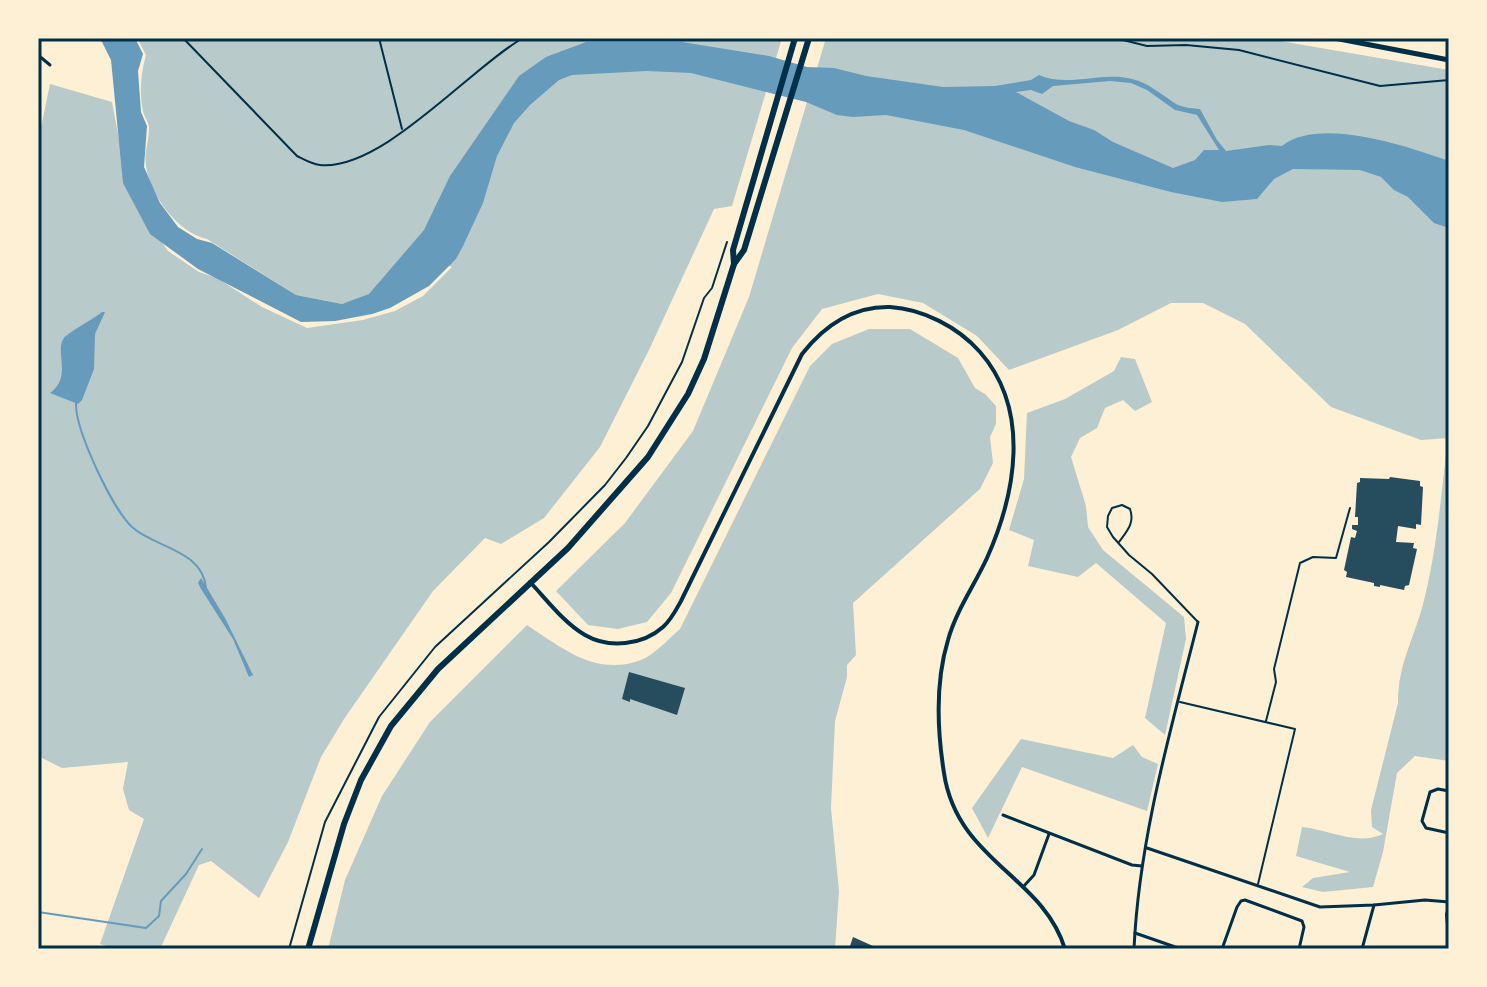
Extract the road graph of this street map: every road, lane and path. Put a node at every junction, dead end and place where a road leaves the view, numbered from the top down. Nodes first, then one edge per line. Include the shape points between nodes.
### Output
1 (183, 38) edge
2 (379, 38) edge
3 (523, 38) edge
4 (795, 38) edge
5 (809, 38) edge
6 (1115, 38) edge
7 (1334, 38) edge
8 (38, 55) edge
9 (1449, 60) edge
10 (50, 65) dead end
11 (1449, 80) edge
12 (402, 130) junction
13 (727, 242) dead end
14 (734, 264) junction
15 (1350, 508) dead end
16 (1119, 542) junction
17 (513, 576) dead end
18 (530, 582) junction
19 (1198, 622) joint
20 (1178, 702) junction
21 (1266, 722) junction
22 (1449, 791) edge
23 (1003, 815) dead end
24 (1449, 833) edge
25 (1049, 834) junction
26 (1146, 848) junction
27 (1143, 866) junction
28 (1258, 885) junction
29 (1022, 888) junction
30 (1449, 904) edge
31 (1374, 905) junction
32 (1135, 933) junction
33 (1449, 948) edge
34 (310, 949) edge
35 (1065, 949) edge
36 (1134, 949) edge
37 (1181, 949) edge
38 (1222, 949) edge
39 (1299, 949) edge
40 (1362, 949) edge

1 - 12 path via 297,156 311,164 360,158
2 - 12 path
3 - 12 path
4 - 14 main road via 733,250
5 - 14 main road via 744,250
6 - 11 path via 1147,46 1239,50 1380,86
7 - 9 main road
8 - 10 street
13 - 17 path via 691,341 648,426 605,485
14 - 18 main road via 704,359 670,426 608,506
15 - 21 lane via 1336,558 1313,557 1300,563
16 - 16 lane via 1133,517 1122,505 1112,508 1107,527
16 - 19 lane
18 - 29 street via 588,637 624,644 655,633 681,601 797,364 815,338 844,317 877,308 910,310 946,325 995,371 1010,408 1015,446 997,533 954,621 943,658 938,704 942,764 950,799 968,833
18 - 34 main road via 438,669 376,750 344,824
19 - 20 street
20 - 21 lane
20 - 26 street
21 - 28 lane via 1295,729
22 - 24 street via 1430,792 1422,821 1426,828
23 - 25 street
25 - 27 street
25 - 29 street via 1034,875
26 - 27 street
26 - 28 street
27 - 32 street
28 - 31 street via 1320,907
29 - 35 street via 1051,919
30 - 31 street via 1425,900
30 - 33 lane
31 - 40 street
32 - 36 street
32 - 37 street
38 - 39 street via 1237,907 1245,900 1302,921

